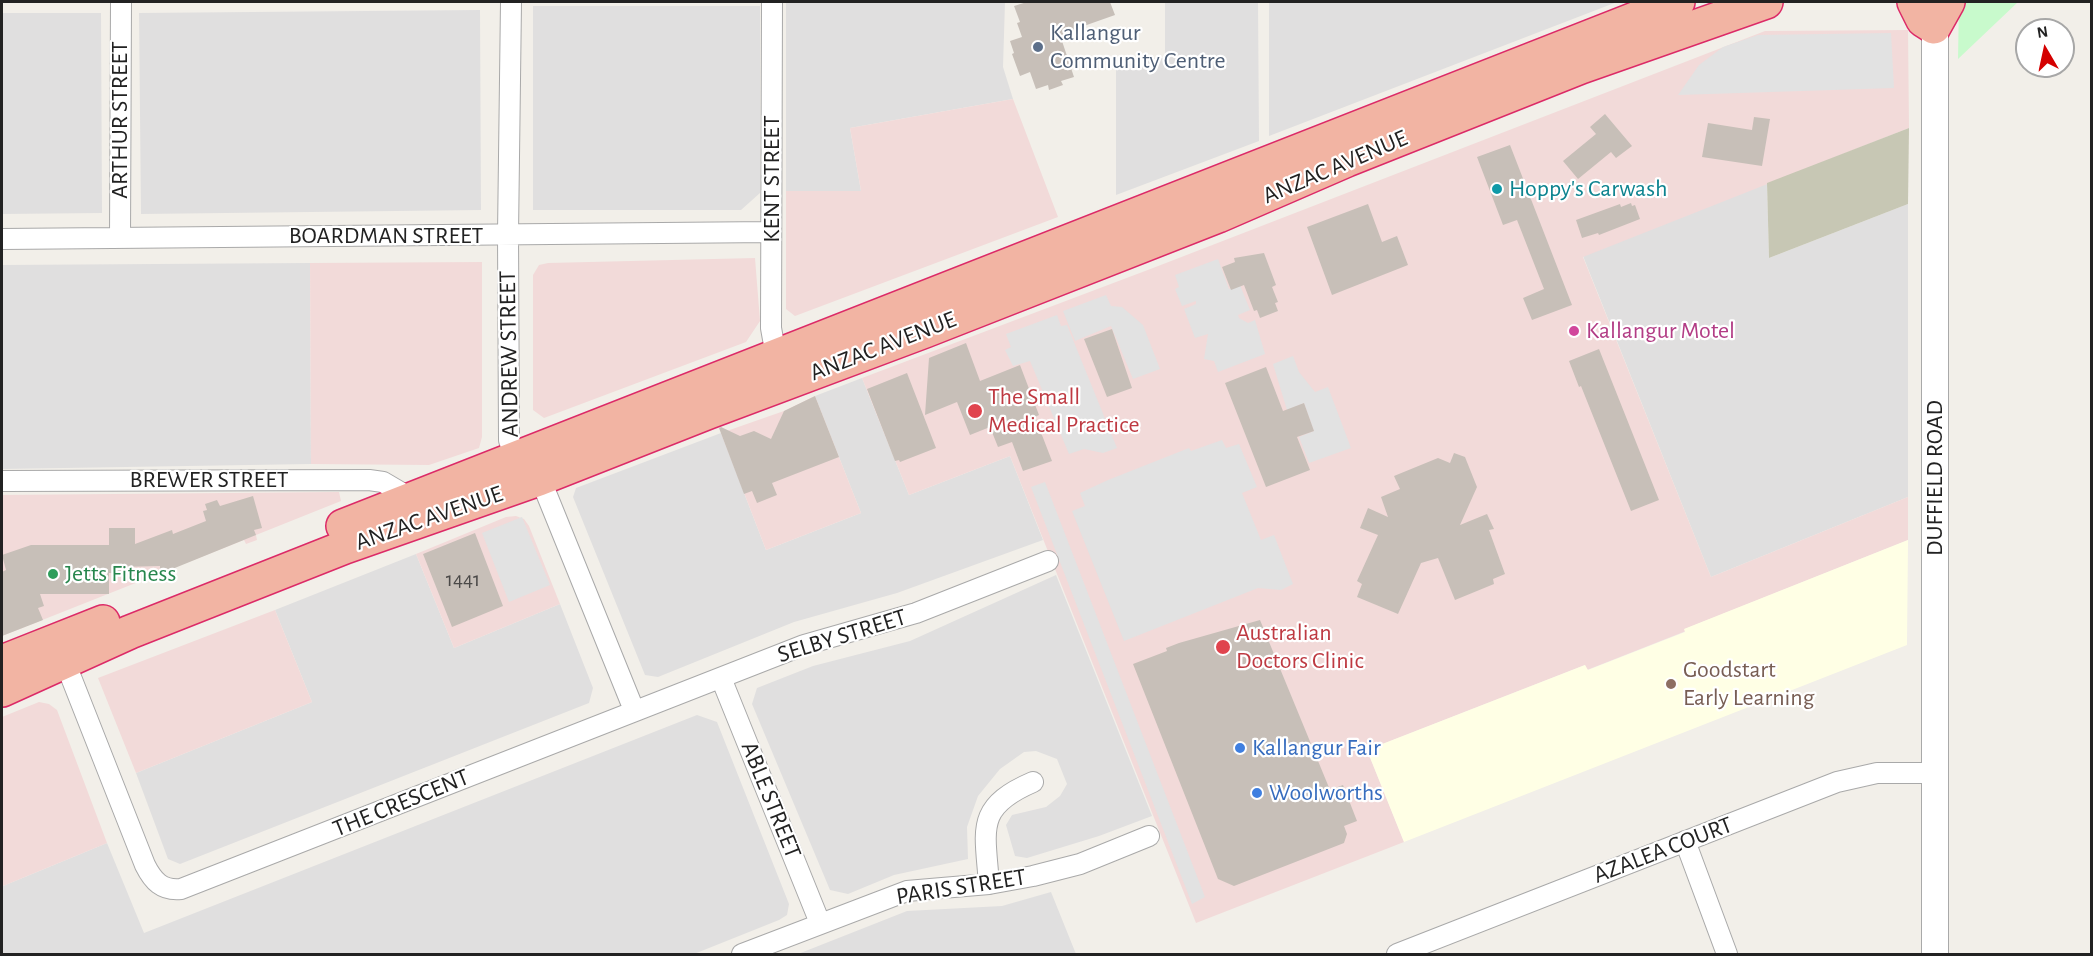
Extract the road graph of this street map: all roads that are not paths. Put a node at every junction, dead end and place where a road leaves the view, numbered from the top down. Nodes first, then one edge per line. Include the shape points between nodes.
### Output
1 (121, 2) edge
2 (511, 2) edge
3 (772, 2) edge
4 (1678, 2) edge
5 (1766, 2) edge
6 (1914, 2) edge
7 (1939, 10) edge
8 (771, 232) junction
9 (508, 234) junction
10 (120, 238) junction
11 (2, 239) edge
12 (776, 356) junction
13 (527, 469) junction
14 (2, 481) edge
15 (412, 499) junction
16 (1048, 561) dead end
17 (2, 662) edge
18 (65, 662) junction
19 (721, 678) junction
20 (2, 690) edge
21 (634, 710) junction
22 (1935, 773) junction
23 (1033, 782) dead end
24 (1149, 836) dead end
25 (1685, 841) junction
26 (989, 884) junction
27 (820, 923) junction
28 (742, 954) edge
29 (1397, 954) edge
30 (1727, 954) edge
31 (1935, 954) edge

1 - 10 street, ARTHUR STREET
2 - 9 street, ANDREW STREET
3 - 8 street, KENT STREET
4 - 12 highway, ANZAC AVENUE
5 - 13 highway, ANZAC AVENUE via 1581,67 925,331 709,411
6 - 7 highway via 1923,20
7 - 22 street, DUFFIELD ROAD
8 - 9 street, BOARDMAN STREET
8 - 12 street, KENT STREET via 771,327
9 - 10 street, BOARDMAN STREET
9 - 13 street, ANDREW STREET via 508,429 511,450
10 - 11 street, BOARDMAN STREET
12 - 13 highway, ANZAC AVENUE
13 - 15 highway, ANZAC AVENUE
13 - 18 highway, ANZAC AVENUE
13 - 21 street via 548,496
14 - 15 street, BREWER STREET via 369,480 383,482
15 - 17 highway, ANZAC AVENUE
16 - 19 street, SELBY STREET via 916,613 814,641
18 - 20 highway, ANZAC AVENUE
18 - 21 street, THE CRESCENT via 145,865 160,885 173,890
19 - 21 street, SELBY STREET
19 - 27 street, ABLE STREET
22 - 25 street, AZALEA COURT via 1877,773 1837,782
22 - 31 street, DUFFIELD ROAD
23 - 26 street via 1004,796 989,816 985,837
24 - 26 street, PARIS STREET via 1063,869
25 - 29 street, AZALEA COURT
25 - 30 street
26 - 27 street, PARIS STREET via 907,891
27 - 28 street, PARIS STREET

